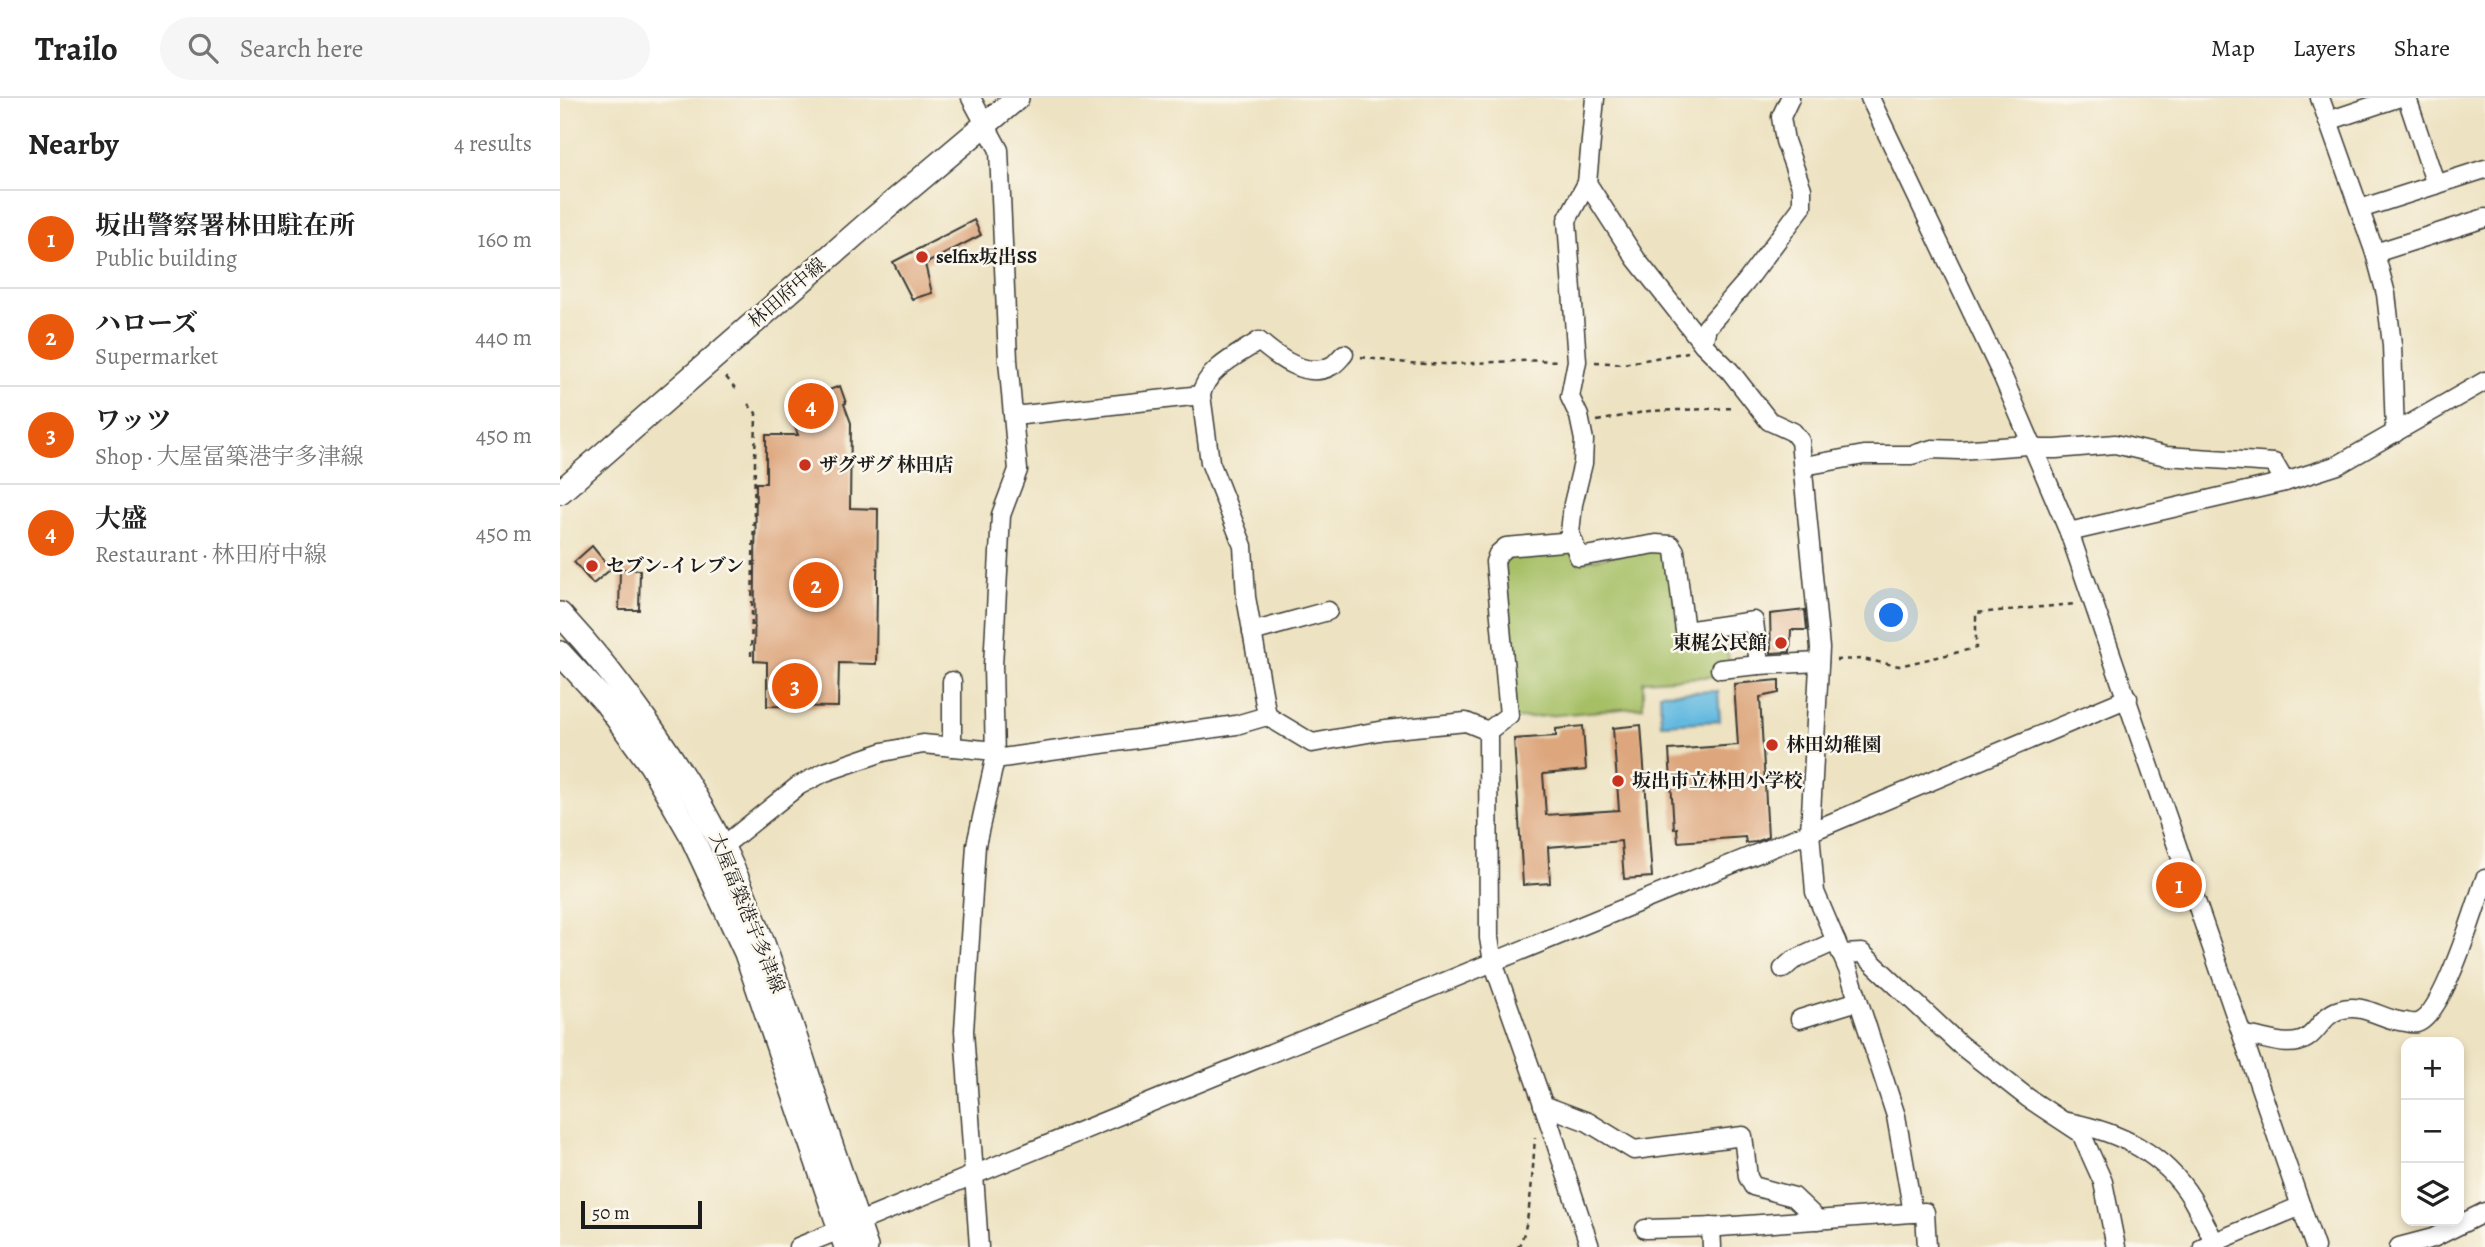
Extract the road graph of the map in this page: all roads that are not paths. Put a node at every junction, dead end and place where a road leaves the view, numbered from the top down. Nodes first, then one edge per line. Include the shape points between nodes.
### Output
1 (971, 98) edge
2 (1017, 98) edge
3 (1595, 98) edge
4 (1790, 98) edge
5 (1870, 98) edge
6 (2319, 98) edge
7 (2397, 98) edge
8 (2407, 98) edge
9 (2328, 121) junction
10 (985, 125) junction
11 (2485, 169) edge
12 (1587, 183) junction
13 (2437, 185) junction
14 (2360, 209) junction
15 (2485, 218) edge
16 (2375, 253) junction
17 (1703, 345) junction
18 (1344, 354) road end
19 (2485, 381) edge
20 (1201, 395) junction
21 (1014, 416) junction
22 (2395, 433) junction
23 (2034, 447) junction
24 (1804, 466) junction
25 (2285, 482) junction
26 (560, 492) edge
27 (2069, 532) junction
28 (1573, 541) junction
29 (1328, 611) dead end
30 (560, 614) edge
31 (1252, 632) junction
32 (560, 653) edge
33 (1819, 662) junction
34 (1759, 665) junction
35 (1720, 669) dead end
36 (953, 681) dead end
37 (2128, 698) junction
38 (1267, 716) junction
39 (1488, 731) junction
40 (952, 747) junction
41 (995, 755) junction
42 (1810, 832) junction
43 (722, 847) junction
44 (2485, 879) edge
45 (1839, 948) junction
46 (1493, 962) junction
47 (1783, 969) dead end
48 (1858, 1000) junction
49 (1800, 1019) dead end
50 (2243, 1035) junction
51 (1543, 1105) junction
52 (2068, 1122) junction
53 (974, 1173) junction
54 (2301, 1206) junction
55 (2485, 1212) edge
56 (1913, 1213) junction
57 (1818, 1220) junction
58 (1711, 1227) junction
59 (1644, 1229) dead end
60 (848, 1233) edge
61 (2212, 1245) edge
62 (798, 1247) edge
63 (866, 1247) edge
64 (979, 1247) edge
65 (1590, 1247) edge
66 (1713, 1247) edge
67 (1927, 1247) edge
68 (2116, 1247) edge
69 (2315, 1247) edge
70 (2399, 1247) edge

1 - 10 street
2 - 10 main road, 林田府中線
3 - 12 street
4 - 17 street via 1781,117 1802,189 1802,207 1707,327
5 - 23 street
6 - 9 street
7 - 9 street
8 - 13 street
9 - 14 street
10 - 21 street via 999,150
10 - 26 main road, 林田府中線
11 - 13 street
12 - 17 street via 1636,259
12 - 28 street via 1567,220 1577,361 1570,397 1584,440 1573,504
13 - 14 street
14 - 16 street
15 - 16 street
16 - 22 street via 2392,345
17 - 24 street via 1769,421 1793,432 1800,441
18 - 20 street via 1332,366 1317,370 1288,362 1259,341 1209,375
19 - 22 street
20 - 21 street
20 - 31 street via 1210,462 1243,547
21 - 41 street via 1018,470 1001,515 993,666
22 - 25 street via 2338,465
23 - 24 street via 1932,449
23 - 25 street via 2115,444 2166,456 2274,463
23 - 27 street
24 - 33 street
25 - 27 street
27 - 37 street
28 - 34 street via 1579,557 1671,545 1685,631 1754,621
28 - 39 street via 1506,547 1498,554 1495,562 1509,715
29 - 31 street
30 - 43 main road, 大屋冨築港宇多津線 via 624,692
31 - 38 street
32 - 60 main road, 大屋冨築港宇多津線 via 606,703 651,765 690,833 746,953
33 - 34 street
33 - 42 street
34 - 35 street
36 - 40 street
37 - 42 street
37 - 50 street
38 - 39 street via 1312,743 1466,722
38 - 41 street via 1236,725
39 - 46 street
40 - 41 street
40 - 43 street via 923,744 896,749 825,772 798,786
41 - 53 street via 976,845 964,1031
42 - 45 street via 1815,892
42 - 46 street
43 - 60 main road, 大屋冨築港宇多津線 via 773,970
44 - 50 street via 2446,986 2417,1023 2359,1008 2327,1016 2306,1038 2294,1042
45 - 47 street via 1792,961
45 - 48 street
45 - 52 street via 1862,953 1959,1044 2028,1098
46 - 51 street
46 - 53 street
48 - 49 street
48 - 56 street via 1896,1116
50 - 54 street
51 - 57 street via 1588,1122 1634,1150 1743,1136 1753,1186 1794,1197
51 - 65 street
52 - 61 street via 2120,1136 2169,1170 2191,1197
52 - 68 street via 2081,1133 2103,1182
53 - 60 street
53 - 64 street
54 - 61 street
54 - 69 street
55 - 70 street via 2433,1238
56 - 57 street
56 - 67 street via 1925,1212
57 - 58 street
58 - 59 street
58 - 66 street
60 - 62 street
60 - 63 main road, 大屋冨築港宇多津線

